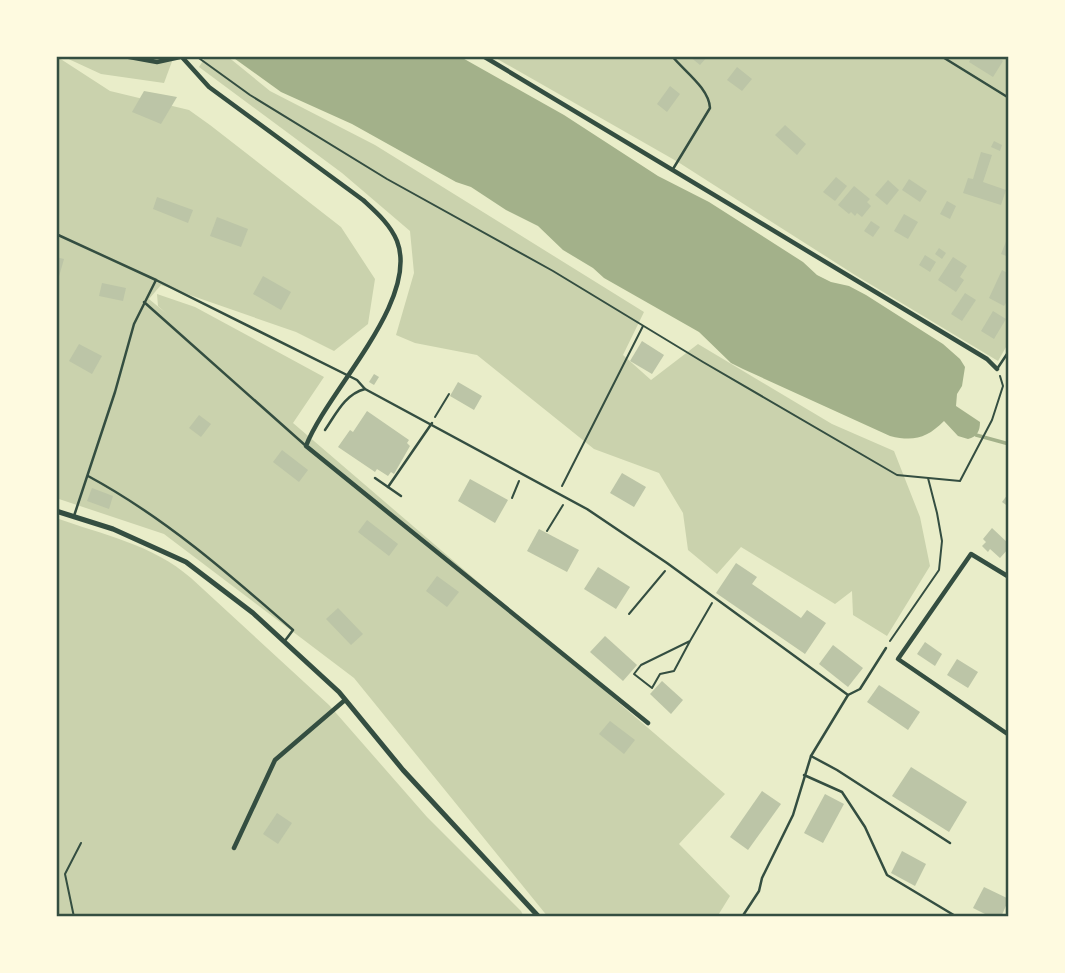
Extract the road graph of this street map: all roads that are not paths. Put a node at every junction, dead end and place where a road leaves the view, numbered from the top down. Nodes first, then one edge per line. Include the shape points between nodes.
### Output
1 (124, 56) edge
2 (181, 56) edge
3 (483, 56) edge
4 (671, 56) edge
5 (941, 56) edge
6 (1009, 98) edge
7 (673, 169) junction
8 (56, 234) edge
9 (156, 280) junction
10 (144, 302) junction
11 (1009, 351) edge
12 (997, 369) joint
13 (347, 376) junction
14 (365, 388) junction
15 (432, 423) junction
16 (325, 430) dead end
17 (306, 446) junction
18 (88, 476) junction
19 (375, 478) dead end
20 (388, 487) junction
21 (401, 496) dead end
22 (56, 511) edge
23 (74, 516) junction
24 (1009, 577) edge
25 (284, 642) junction
26 (886, 648) road end
27 (849, 695) junction
28 (345, 700) junction
29 (648, 723) dead end
30 (1009, 735) edge
31 (811, 756) junction
32 (804, 775) junction
33 (950, 843) dead end
34 (234, 848) dead end
35 (539, 917) edge
36 (742, 917) edge
37 (957, 917) edge

1 - 2 street via 157,62
2 - 13 street via 209,87 363,200 391,230 400,252 400,272 383,319
3 - 7 street
4 - 7 lane via 710,101
5 - 6 lane
7 - 12 street
8 - 9 lane
9 - 10 lane
9 - 13 lane
10 - 17 lane
10 - 18 lane
11 - 12 lane
13 - 14 lane
13 - 17 street
14 - 15 lane
14 - 16 lane via 345,400
15 - 20 lane
15 - 27 lane via 587,509
17 - 29 street
18 - 23 lane
18 - 25 lane via 139,505 247,590 293,630
19 - 20 lane
20 - 21 lane
22 - 23 street
23 - 25 street via 186,562
24 - 30 street via 971,554 898,659
25 - 28 street
26 - 27 lane via 860,689
27 - 31 lane
28 - 34 street via 275,760
28 - 35 street
31 - 32 lane
31 - 33 lane
32 - 36 lane via 793,815
32 - 37 lane via 842,792 865,827 887,875

